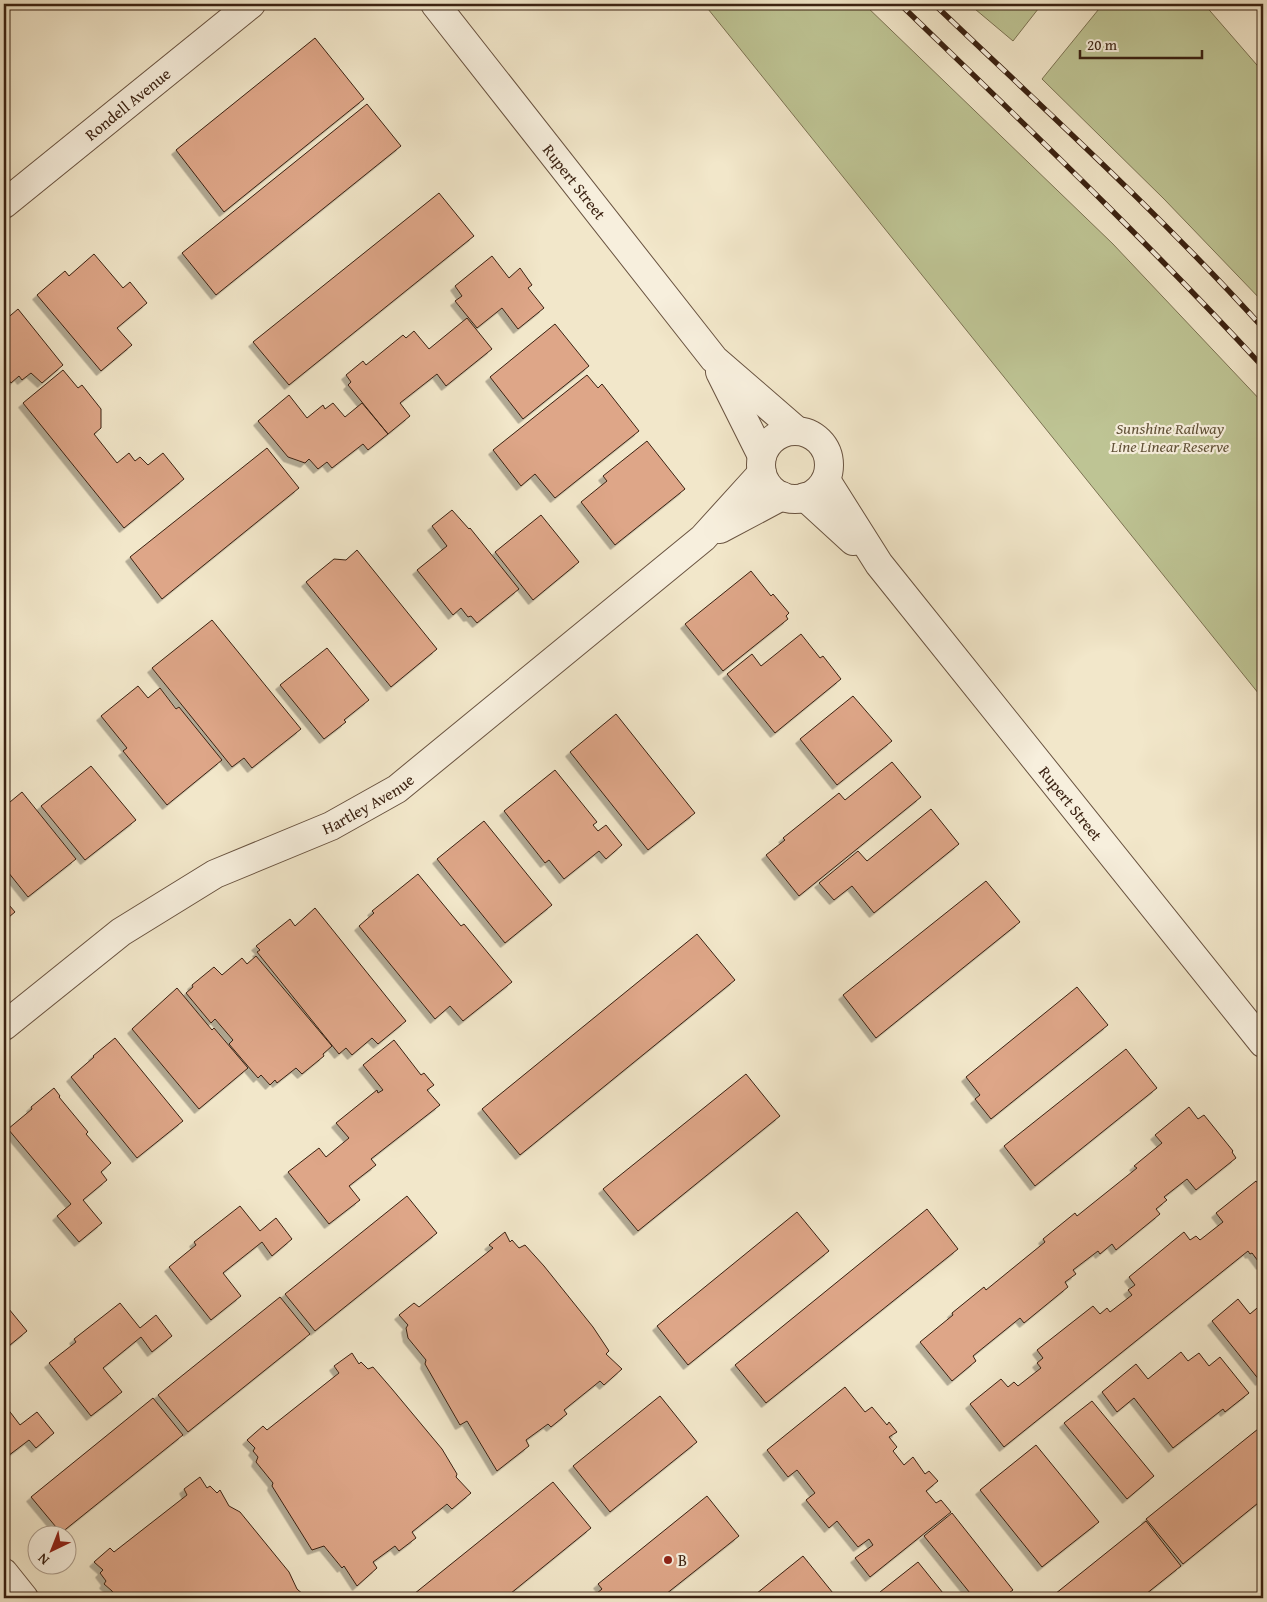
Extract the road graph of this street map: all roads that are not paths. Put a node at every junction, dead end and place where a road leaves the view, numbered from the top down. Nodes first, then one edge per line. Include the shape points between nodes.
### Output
1 (251, 4) edge
2 (435, 4) edge
3 (4, 204) edge
4 (714, 360) junction
5 (796, 430) junction
6 (762, 464) junction
7 (826, 480) junction
8 (794, 497) junction
9 (703, 538) junction
10 (879, 564) junction
11 (4, 1026) edge
12 (1263, 1043) edge
13 (4, 1573) edge
14 (21, 1597) edge

1 - 3 street, Rondell Avenue
2 - 4 street, Rupert Street
4 - 5 street, Rupert Street
4 - 6 street, Rupert Street
5 - 6 street via 785,432 767,445
5 - 7 street via 817,438 824,447 830,469
6 - 8 street via 766,482 773,491
6 - 9 street, Hartley Avenue
7 - 8 street via 821,488
7 - 10 street, Rupert Street
8 - 9 street, Hartley Avenue
8 - 10 street, Rupert Street
9 - 11 street, Hartley Avenue via 397,789 331,826 215,874 121,932
10 - 12 street, Rupert Street
13 - 14 street

